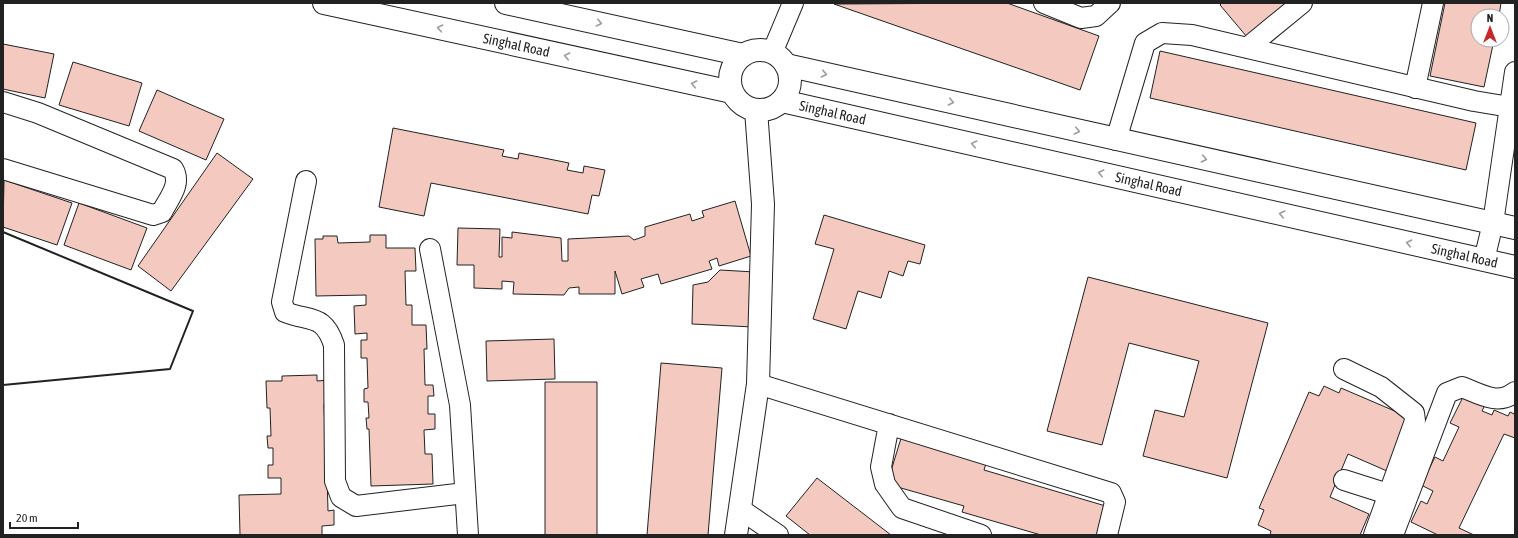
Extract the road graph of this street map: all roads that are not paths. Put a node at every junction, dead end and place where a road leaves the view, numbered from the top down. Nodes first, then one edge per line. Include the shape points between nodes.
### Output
1 (324, 3) edge
2 (506, 3) edge
3 (793, 3) edge
4 (1044, 3) edge
5 (1110, 3) edge
6 (1302, 3) edge
7 (1433, 3) edge
8 (1248, 48) junction
9 (742, 55) junction
10 (779, 59) junction
11 (1515, 72) edge
12 (1415, 88) junction
13 (732, 92) junction
14 (782, 100) junction
15 (3, 102) edge
16 (1510, 107) junction
17 (756, 110) junction
18 (1116, 140) junction
19 (3, 169) edge
20 (306, 180) dead end
21 (1493, 223) junction
22 (1515, 228) edge
23 (430, 249) dead end
24 (1484, 260) junction
25 (1515, 267) edge
26 (1344, 369) dead end
27 (758, 384) junction
28 (1515, 392) edge
29 (889, 424) junction
30 (1344, 480) dead end
31 (466, 493) junction
32 (1388, 494) junction
33 (740, 509) junction
34 (468, 535) edge
35 (736, 535) edge
36 (778, 535) edge
37 (980, 535) edge
38 (1108, 535) edge
39 (1374, 535) edge
40 (1393, 535) edge

13 -> 1 street, Singhal Road
2 -> 9 street
3 - 10 street
4 - 5 street via 1081,18 1096,16
6 - 8 street
7 - 12 street
8 - 12 street
8 - 18 street via 1192,35 1162,33 1145,43
9 - 10 street via 763,50
9 - 13 street via 730,72
10 - 14 street via 790,74 788,92
10 -> 18 street
11 - 16 street
12 - 16 street
13 - 17 street via 746,107
14 - 17 street via 775,107
24 -> 14 street, Singhal Road
15 - 19 street via 38,113 173,169 177,176 176,187 162,212 153,215
16 - 21 street
17 - 27 street via 763,204
18 -> 21 street
20 - 31 street via 282,302 285,312 300,318 318,320 329,331 334,345 335,481 341,497 356,506
21 - 22 street
21 - 24 street
23 - 31 street via 460,405
24 - 25 street, Singhal Road
26 - 32 street via 1381,387 1414,413 1415,421
27 - 29 street
27 - 33 street
28 - 40 street via 1508,398 1495,400 1462,387 1447,393
29 - 37 street via 881,467 885,484 902,508
29 - 38 street via 1111,493 1115,502
30 - 32 street
31 - 34 street
32 - 39 street
33 - 35 street
33 - 36 street

